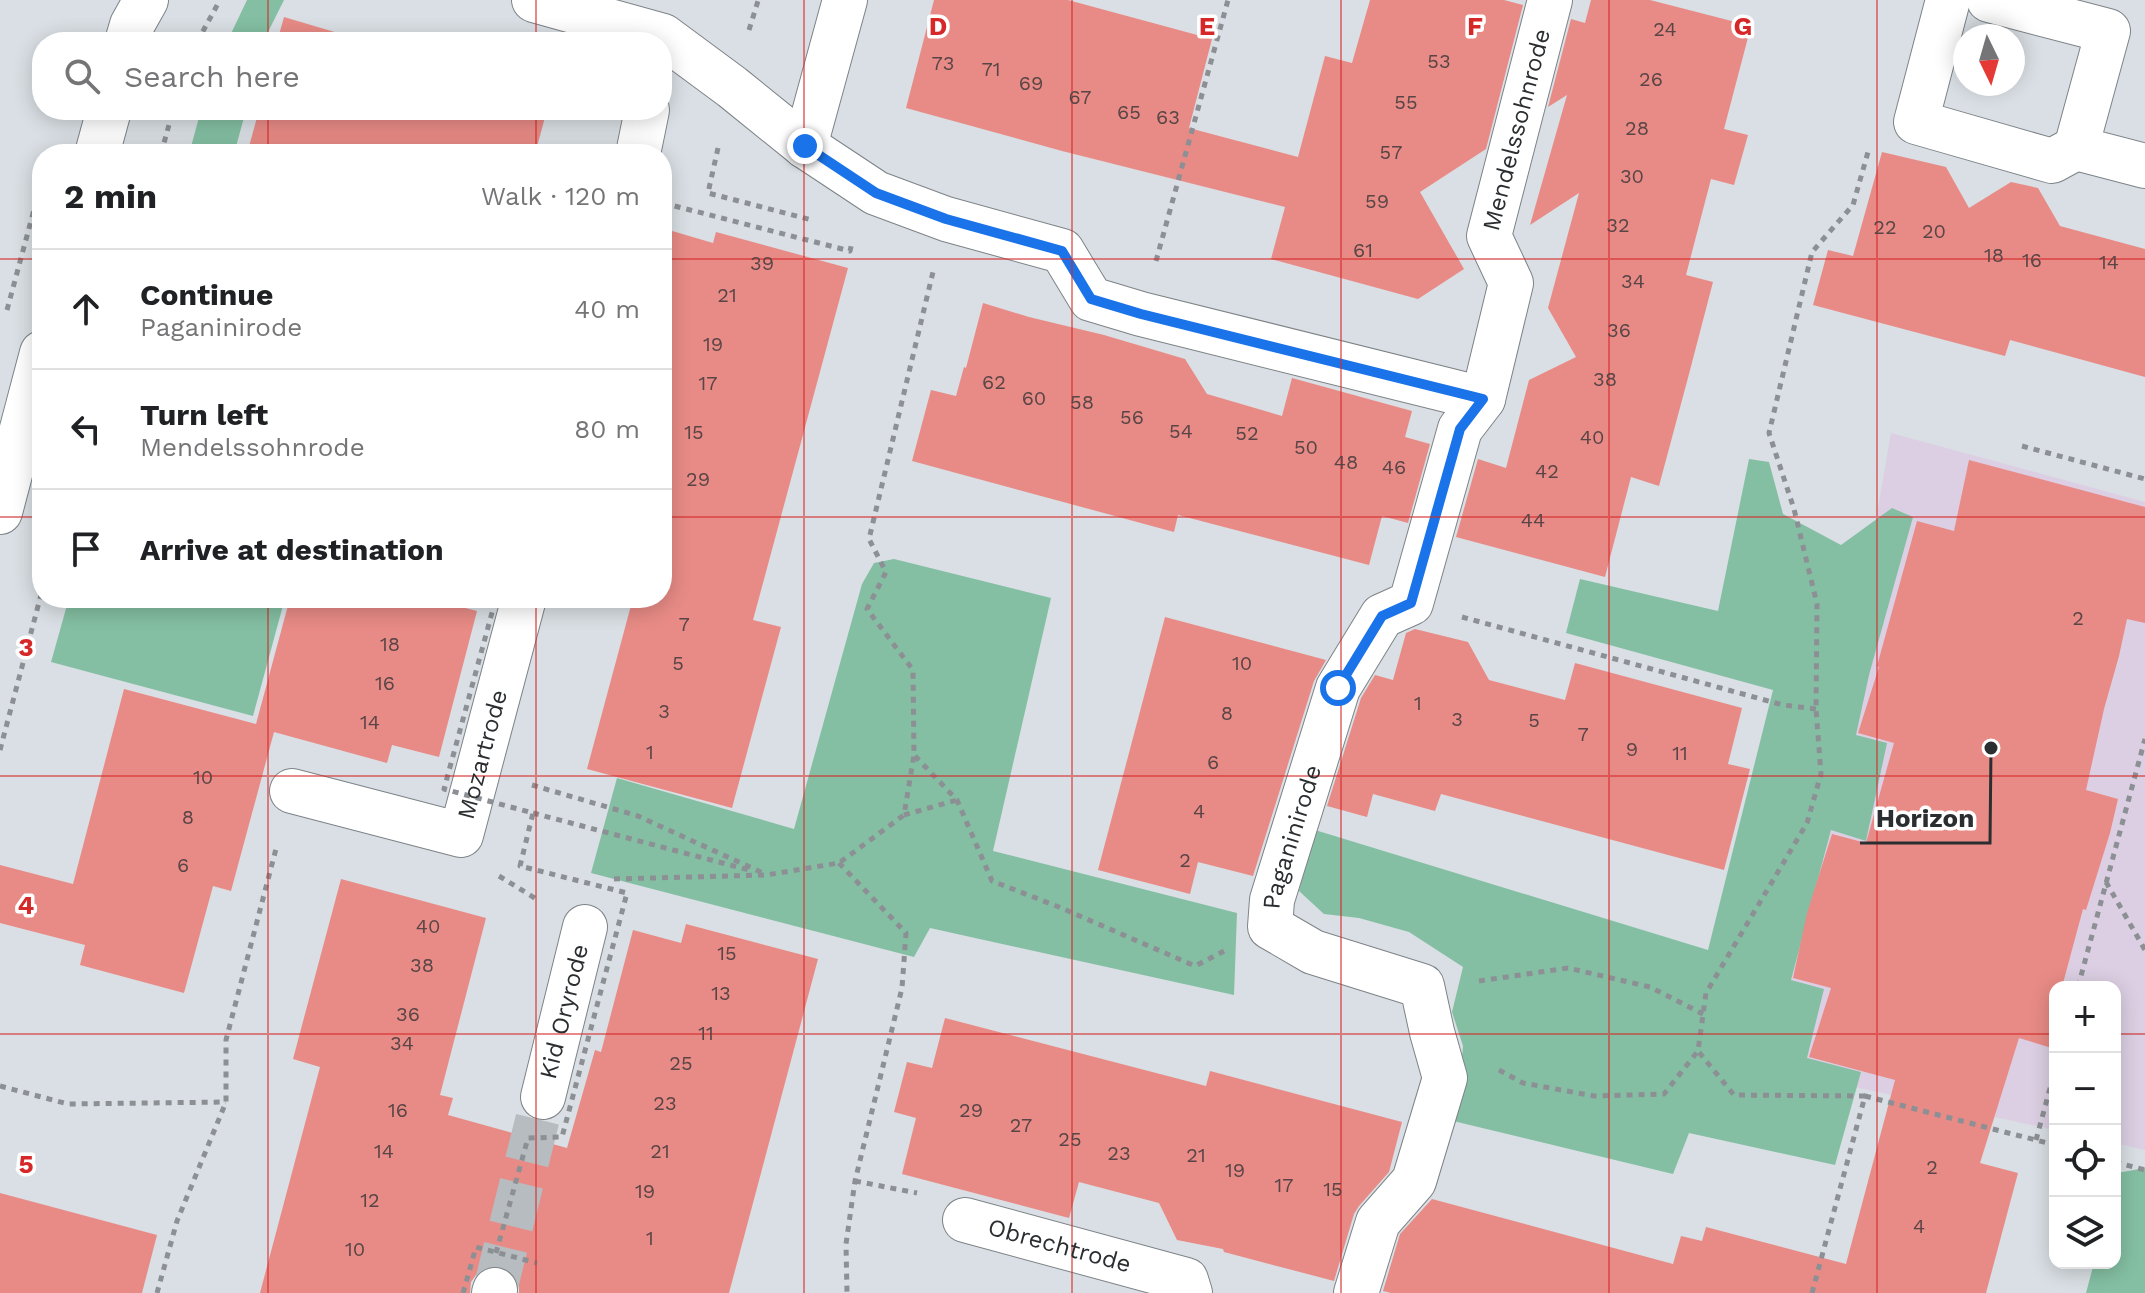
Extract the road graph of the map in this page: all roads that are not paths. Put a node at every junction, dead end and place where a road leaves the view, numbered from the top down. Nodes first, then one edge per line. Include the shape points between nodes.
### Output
1 (146, 0) edge
2 (534, 0) edge
3 (845, 0) edge
4 (1550, 0) edge
5 (1948, 0) edge
6 (1989, 0) edge
7 (130, 32) edge
8 (639, 32) edge
9 (672, 46) edge
10 (106, 120) edge
11 (645, 120) edge
12 (100, 144) edge
13 (640, 144) edge
14 (805, 146) junction
15 (2076, 148) junction
16 (2145, 166) edge
17 (32, 390) edge
18 (1483, 399) junction
19 (0, 510) edge
20 (521, 608) edge
21 (292, 791) road end
22 (585, 927) road end
23 (543, 1097) tunnel mouth
24 (965, 1220) dead end
25 (1190, 1293) edge
26 (1356, 1293) edge

1 - 7 street
2 - 8 street
3 - 14 street
4 - 18 street, Mendelssohnrode via 1489,236 1511,283
5 - 15 street via 1916,122 2052,161
6 - 15 street via 2108,31
9 - 14 street
10 - 12 street
11 - 13 street
14 - 18 street via 876,193 1062,251 1091,299
15 - 16 street
17 - 19 street
18 - 26 street, Paganinirode via 1460,429 1411,603 1382,616 1338,688 1272,900 1270,927 1313,952 1422,986 1445,1078 1414,1181 1378,1222
20 - 21 street, Mozartrode via 461,835
22 - 23 street, Kid Oryrode
24 - 25 street, Obrechtrode via 1186,1280

